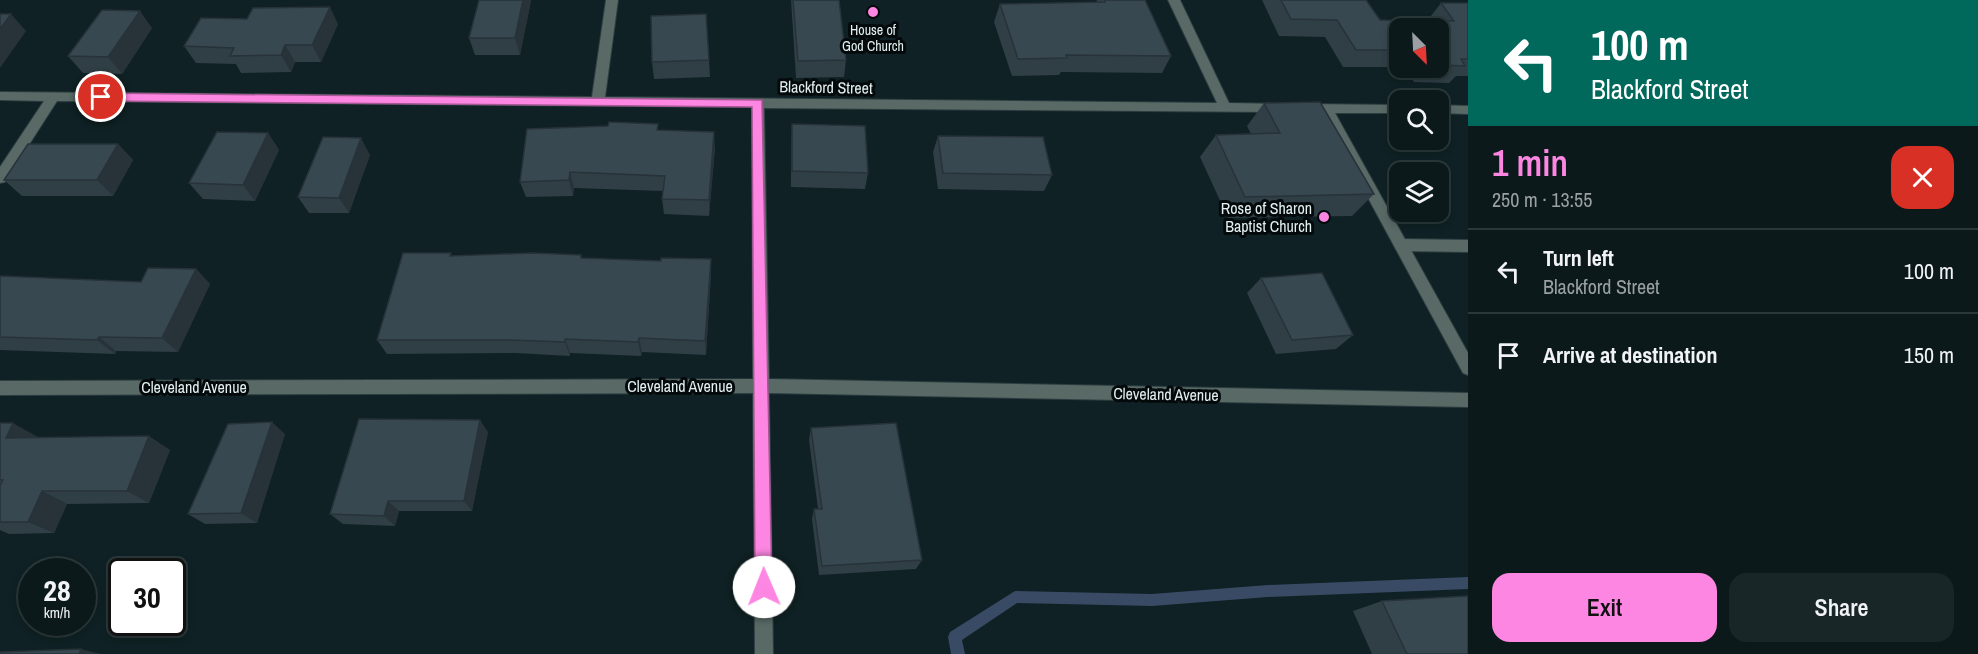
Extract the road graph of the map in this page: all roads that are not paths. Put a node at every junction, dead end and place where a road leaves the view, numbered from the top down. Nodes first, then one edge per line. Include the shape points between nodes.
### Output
1 (612, 0) edge
2 (1174, 0) edge
3 (0, 96) edge
4 (53, 97) junction
5 (598, 101) junction
6 (758, 103) junction
7 (1225, 107) junction
8 (1326, 108) junction
9 (1389, 109) edge
10 (1449, 109) edge
11 (1468, 110) edge
12 (0, 178) edge
13 (1401, 244) junction
14 (1468, 246) edge
15 (1468, 368) edge
16 (761, 386) junction
17 (0, 388) edge
18 (1468, 400) edge
19 (764, 654) edge

1 - 5 street
2 - 7 street
3 - 4 street, Blackford Street
4 - 5 street, Blackford Street
4 - 12 street
5 - 6 street, Blackford Street
6 - 7 street, Blackford Street
6 - 16 street
7 - 8 street, Blackford Street
8 - 9 street, Blackford Street
8 - 13 street
10 - 11 street
13 - 14 street
13 - 15 street
16 - 17 street, Cleveland Avenue
16 - 18 street, Cleveland Avenue
16 - 19 street

